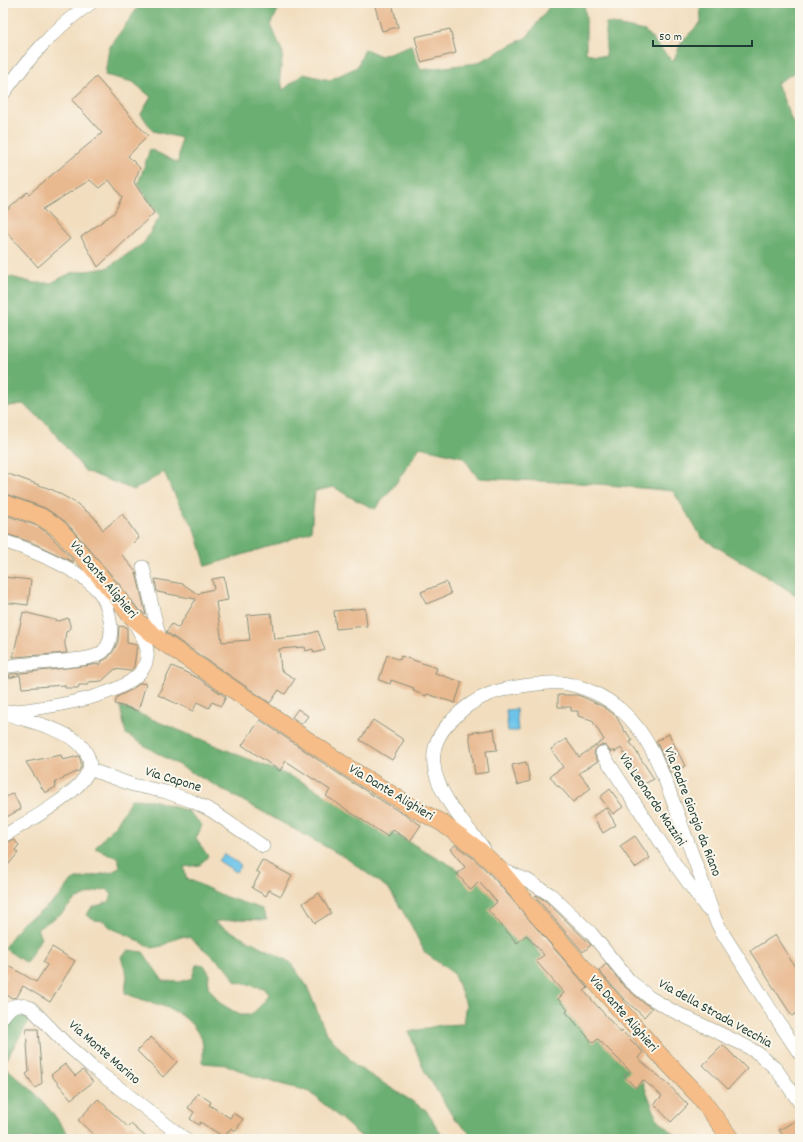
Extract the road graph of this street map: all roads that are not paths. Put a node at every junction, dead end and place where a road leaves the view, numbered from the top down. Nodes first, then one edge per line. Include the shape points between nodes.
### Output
1 (91, 3) edge
2 (3, 94) edge
3 (3, 503) edge
4 (3, 541) edge
5 (143, 567) dead end
6 (97, 584) junction
7 (130, 615) junction
8 (160, 640) junction
9 (3, 668) edge
10 (3, 713) edge
11 (602, 753) dead end
12 (89, 769) junction
13 (3, 836) edge
14 (263, 846) dead end
15 (499, 869) junction
16 (717, 922) junction
17 (3, 1017) edge
18 (800, 1054) edge
19 (800, 1103) edge
20 (185, 1139) edge
21 (731, 1139) edge

1 - 2 street via 44,43 26,62
3 - 6 main road, Via Dante Alighieri via 54,525 73,544
4 - 6 street via 27,549
5 - 8 street
6 - 7 main road, Via Dante Alighieri
6 - 9 street via 111,626 109,642 101,653 88,658
7 - 8 main road, Via Dante Alighieri
7 - 10 street via 145,642 148,654 143,669 132,680 93,698
8 - 15 main road, Via Dante Alighieri via 350,769 452,830
10 - 12 street via 54,730 76,741 88,757
11 - 16 street, Via Leonardo Mazzini via 677,867
12 - 13 street via 83,780 69,794
12 - 14 street, Via Capone via 133,785 192,800
15 - 16 street, Via Padre Giorgio da Riano via 440,786 434,765 436,742 441,732 460,711 491,693 509,687 548,683 573,685 614,704 642,733 667,786
15 - 19 street, Via della Strada Vecchia via 527,880 551,895 591,933 629,980 649,997 759,1054 776,1069
15 - 21 main road, Via Dante Alighieri via 621,1011 699,1096
16 - 18 street, Via Padre Giorgio da Riano
17 - 20 street, Via Monte Marino via 13,1006 31,1008 88,1064

